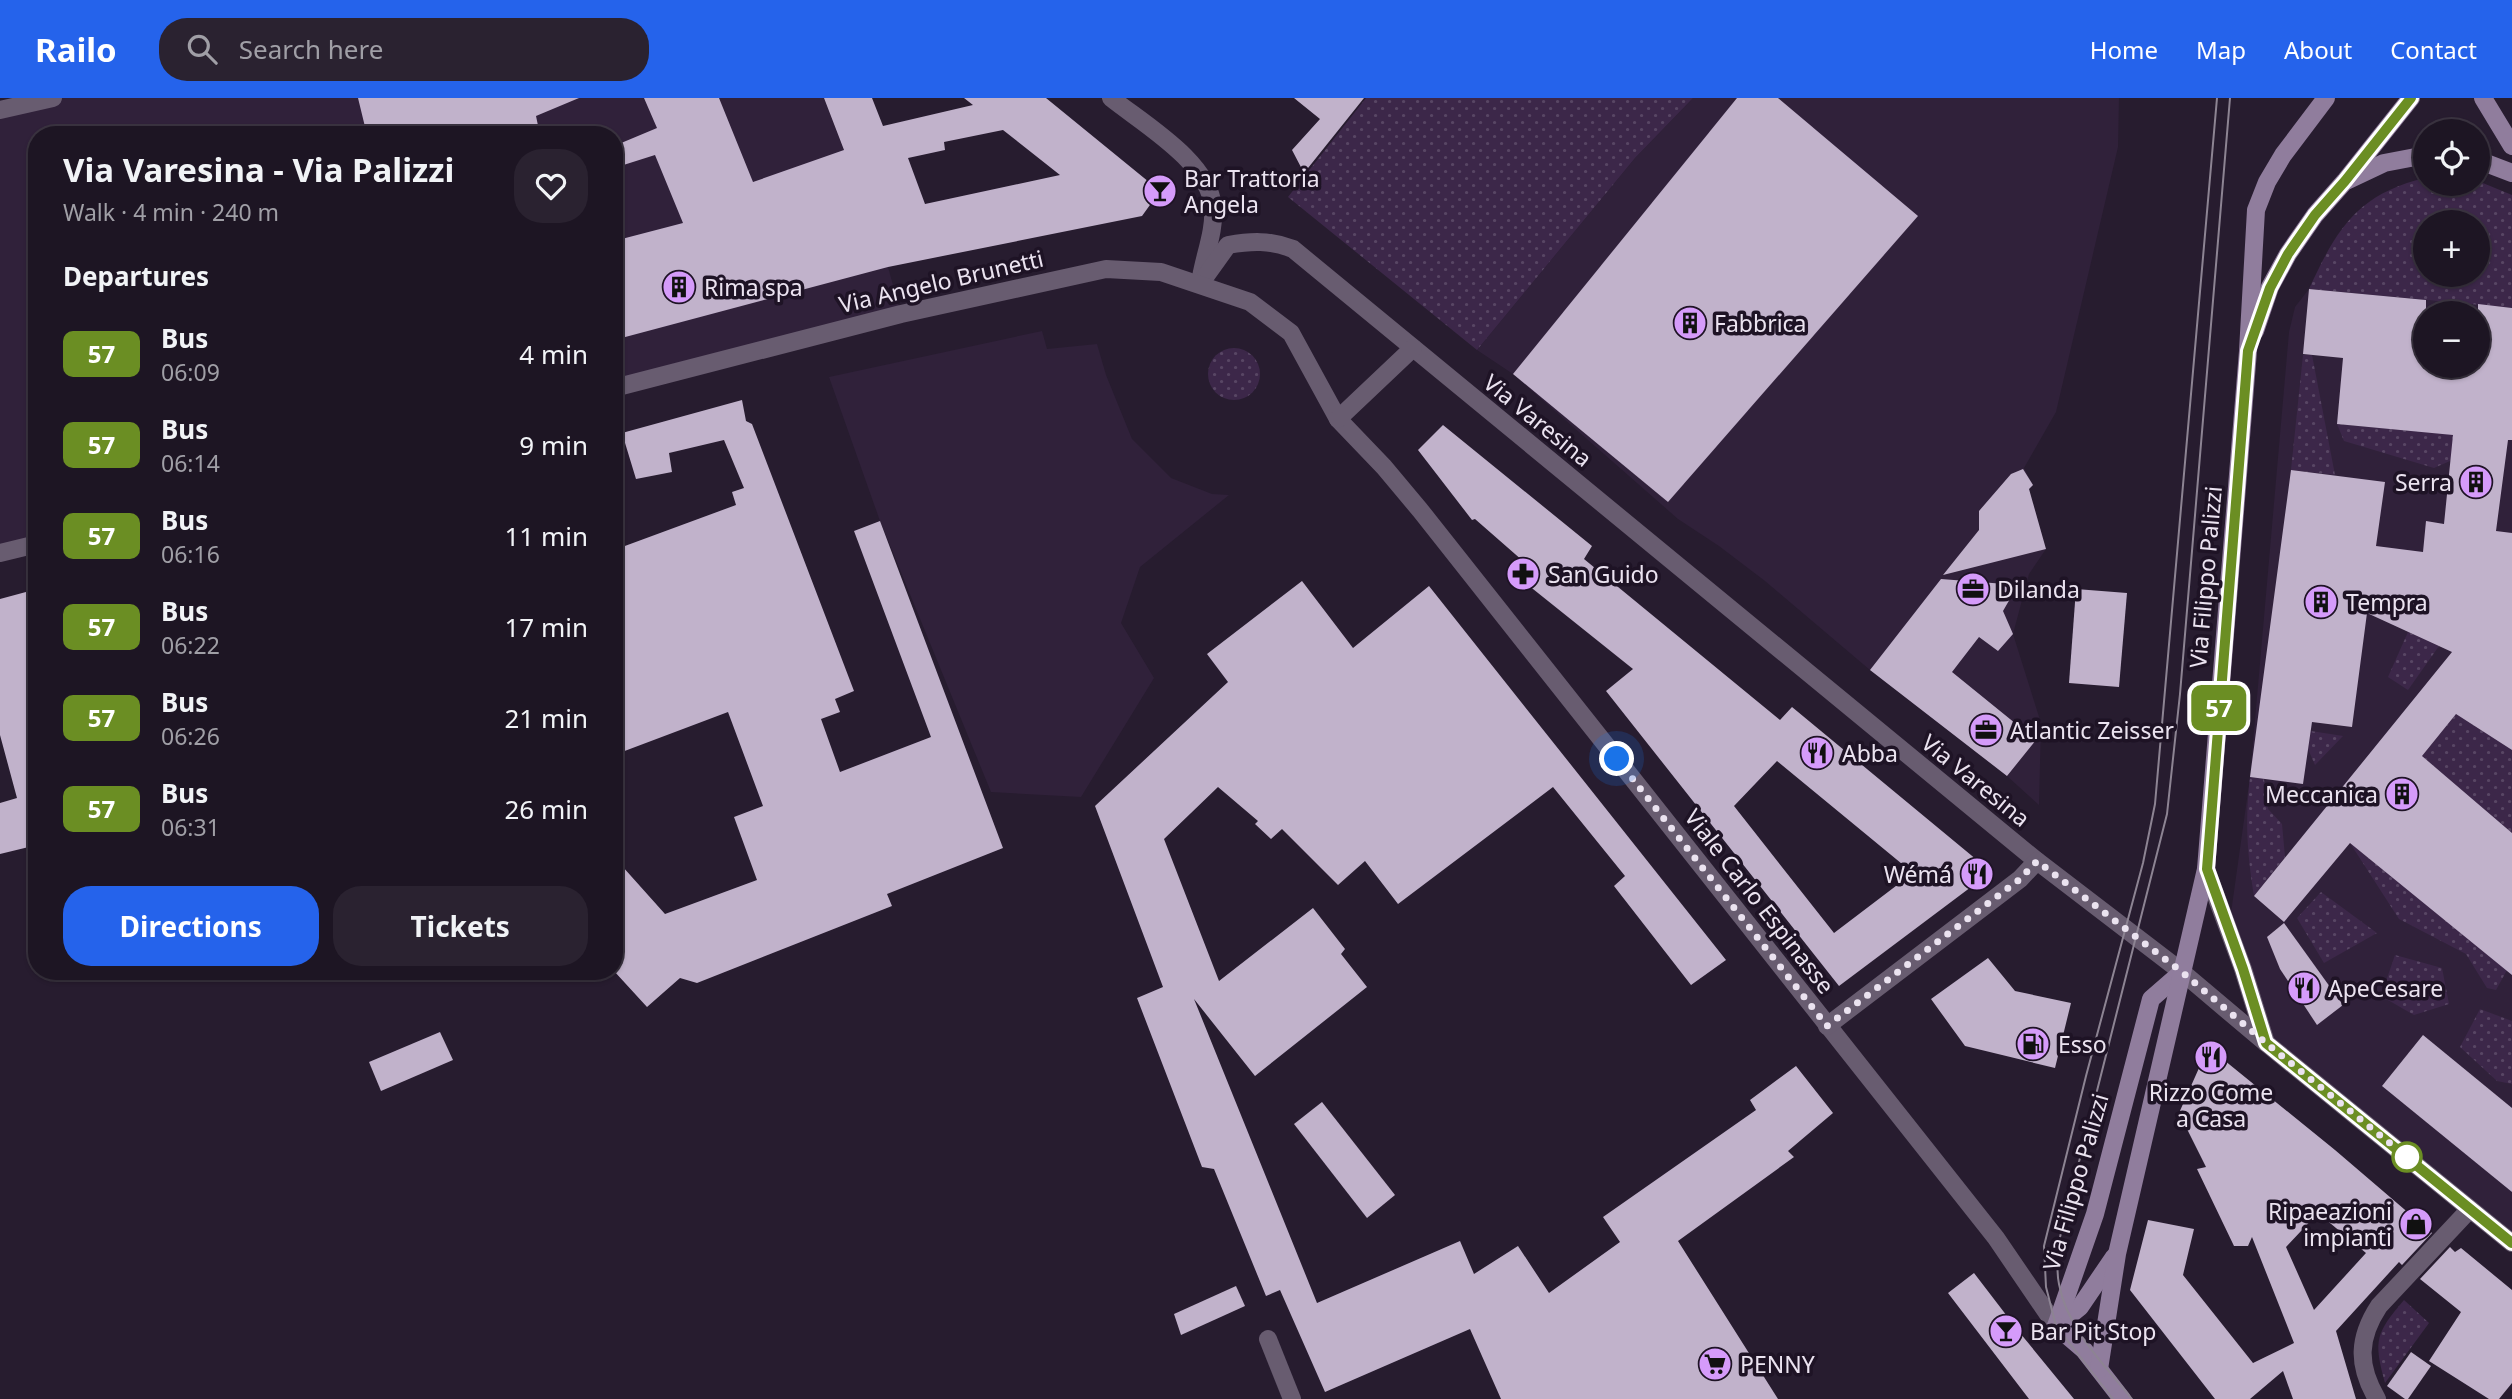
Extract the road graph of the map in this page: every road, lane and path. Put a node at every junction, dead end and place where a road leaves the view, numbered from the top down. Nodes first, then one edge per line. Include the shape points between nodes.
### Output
1 (53, 98) edge
2 (1111, 98) edge
3 (2326, 98) edge
4 (2411, 98) edge
5 (2483, 98) edge
6 (0, 110) edge
7 (2512, 146) edge
8 (2413, 157) edge
9 (2490, 165) edge
10 (2512, 173) edge
11 (2345, 181) junction
12 (1200, 284) junction
13 (1413, 348) junction
14 (2248, 351) junction
15 (623, 386) edge
16 (1338, 419) junction
17 (28, 546) edge
18 (0, 554) edge
19 (2037, 861) junction
20 (2207, 869) junction
21 (2182, 972) junction
22 (1827, 1026) junction
23 (2266, 1043) junction
24 (2470, 1209) junction
25 (2512, 1243) edge
26 (2117, 1254) junction
27 (2056, 1326) junction
28 (1268, 1339) dead end
29 (2099, 1369) junction
30 (1292, 1399) edge
31 (2122, 1399) edge
32 (2377, 1399) edge

1 - 6 street
2 - 12 street via 1193,162 1207,182 1213,207 1212,234
3 - 14 street, Via Filippo Palizzi via 2283,155 2256,210
4 - 11 street, Via Filippo Palizzi
5 - 7 street
8 - 11 street via 2384,163
9 - 10 street
11 - 14 street, Via Filippo Palizzi via 2288,254 2270,288
12 - 13 street, Via Varesina via 1228,244 1278,243 1293,249
12 - 15 street, Via Angelo Brunetti via 1161,272 1106,269 901,314
12 - 16 street, Via Angelo Brunetti via 1250,302 1291,332
13 - 16 street
13 - 19 street, Via Varesina
14 - 20 street, Via Filippo Palizzi
16 - 22 street, Viale Carlo Espinasse via 1384,467
17 - 18 street
19 - 21 street, Via Varesina
19 - 22 street via 2020,879
20 - 21 street, Via Filippo Palizzi
20 - 23 street
21 - 23 street, Via Varesina
21 - 26 street, Via Filippo Palizzi
21 - 27 street, Via Filippo Palizzi via 2151,999 2095,1214
22 - 27 street, Viale Carlo Espinasse via 1996,1238
23 - 24 street, Via Varesina
24 - 25 street, Via Varesina
24 - 32 street via 2368,1322 2363,1366
26 - 27 street, Via Filippo Palizzi via 2080,1307
26 - 29 street, Via Filippo Palizzi
27 - 29 street, Viale Carlo Espinasse
28 - 30 street
29 - 31 street, Viale Carlo Espinasse

